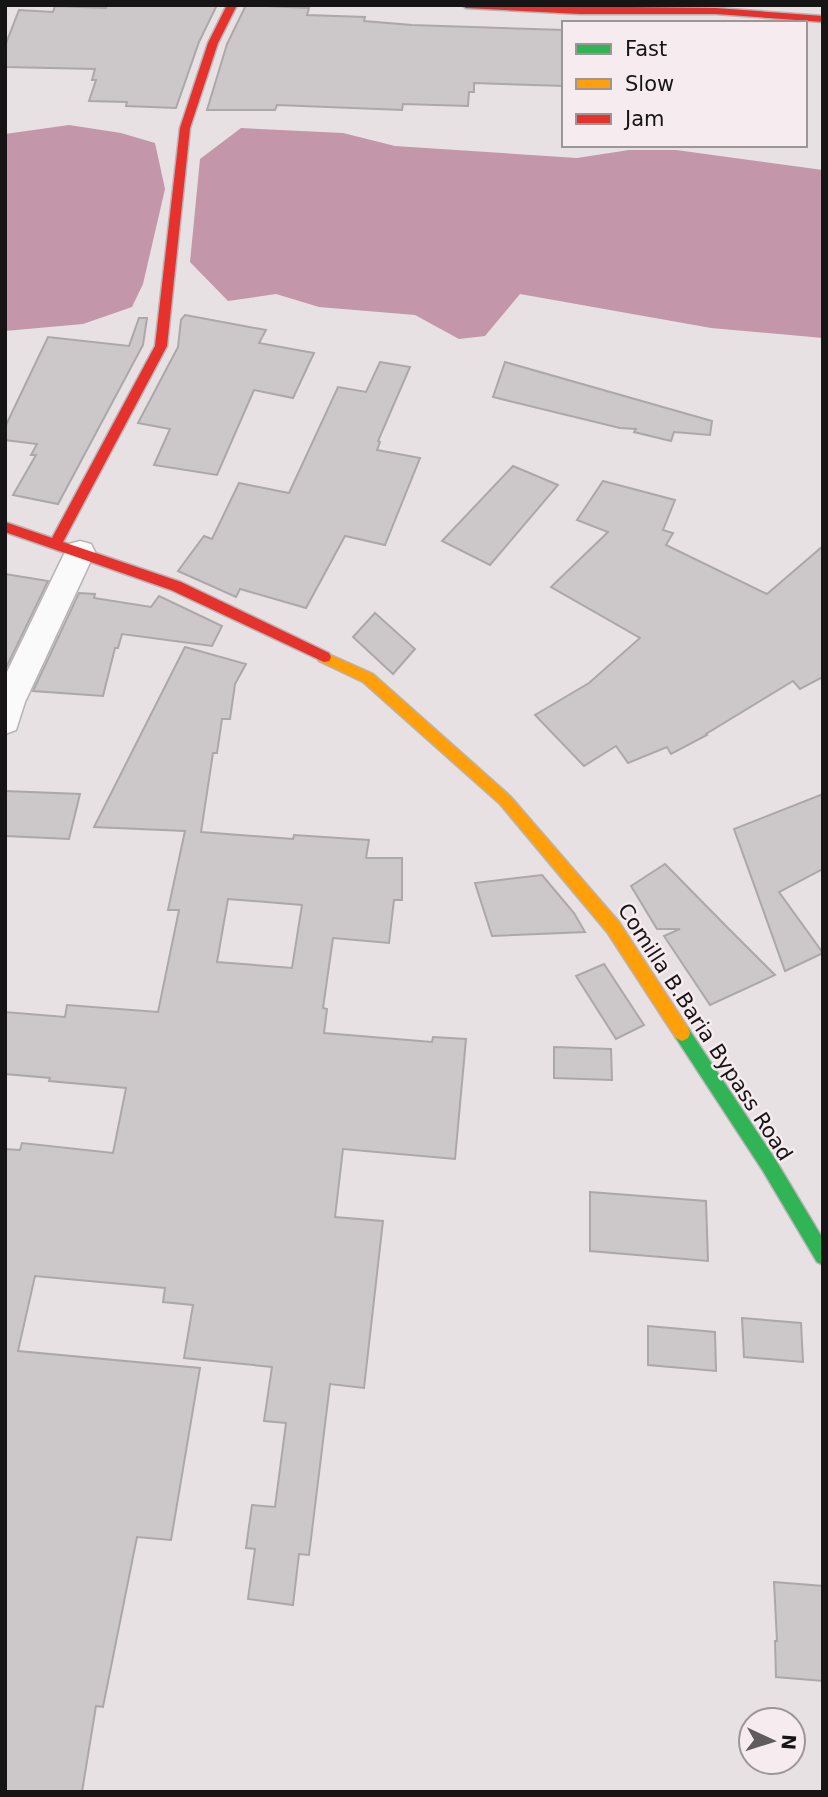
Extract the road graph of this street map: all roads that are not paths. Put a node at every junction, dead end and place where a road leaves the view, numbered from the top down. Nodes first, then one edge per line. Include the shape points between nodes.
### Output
1 (232, 5) edge
2 (466, 5) edge
3 (823, 19) edge
4 (5, 527) edge
5 (68, 548) junction
6 (5, 721) edge
7 (823, 1256) edge

1 - 5 main road via 213,43 185,128 161,346
2 - 3 main road via 716,11
4 - 5 main road, Comilla B.Baria Bypass Road
5 - 6 street
5 - 7 main road, Comilla B.Baria Bypass Road via 176,586 368,678 505,800 613,927

